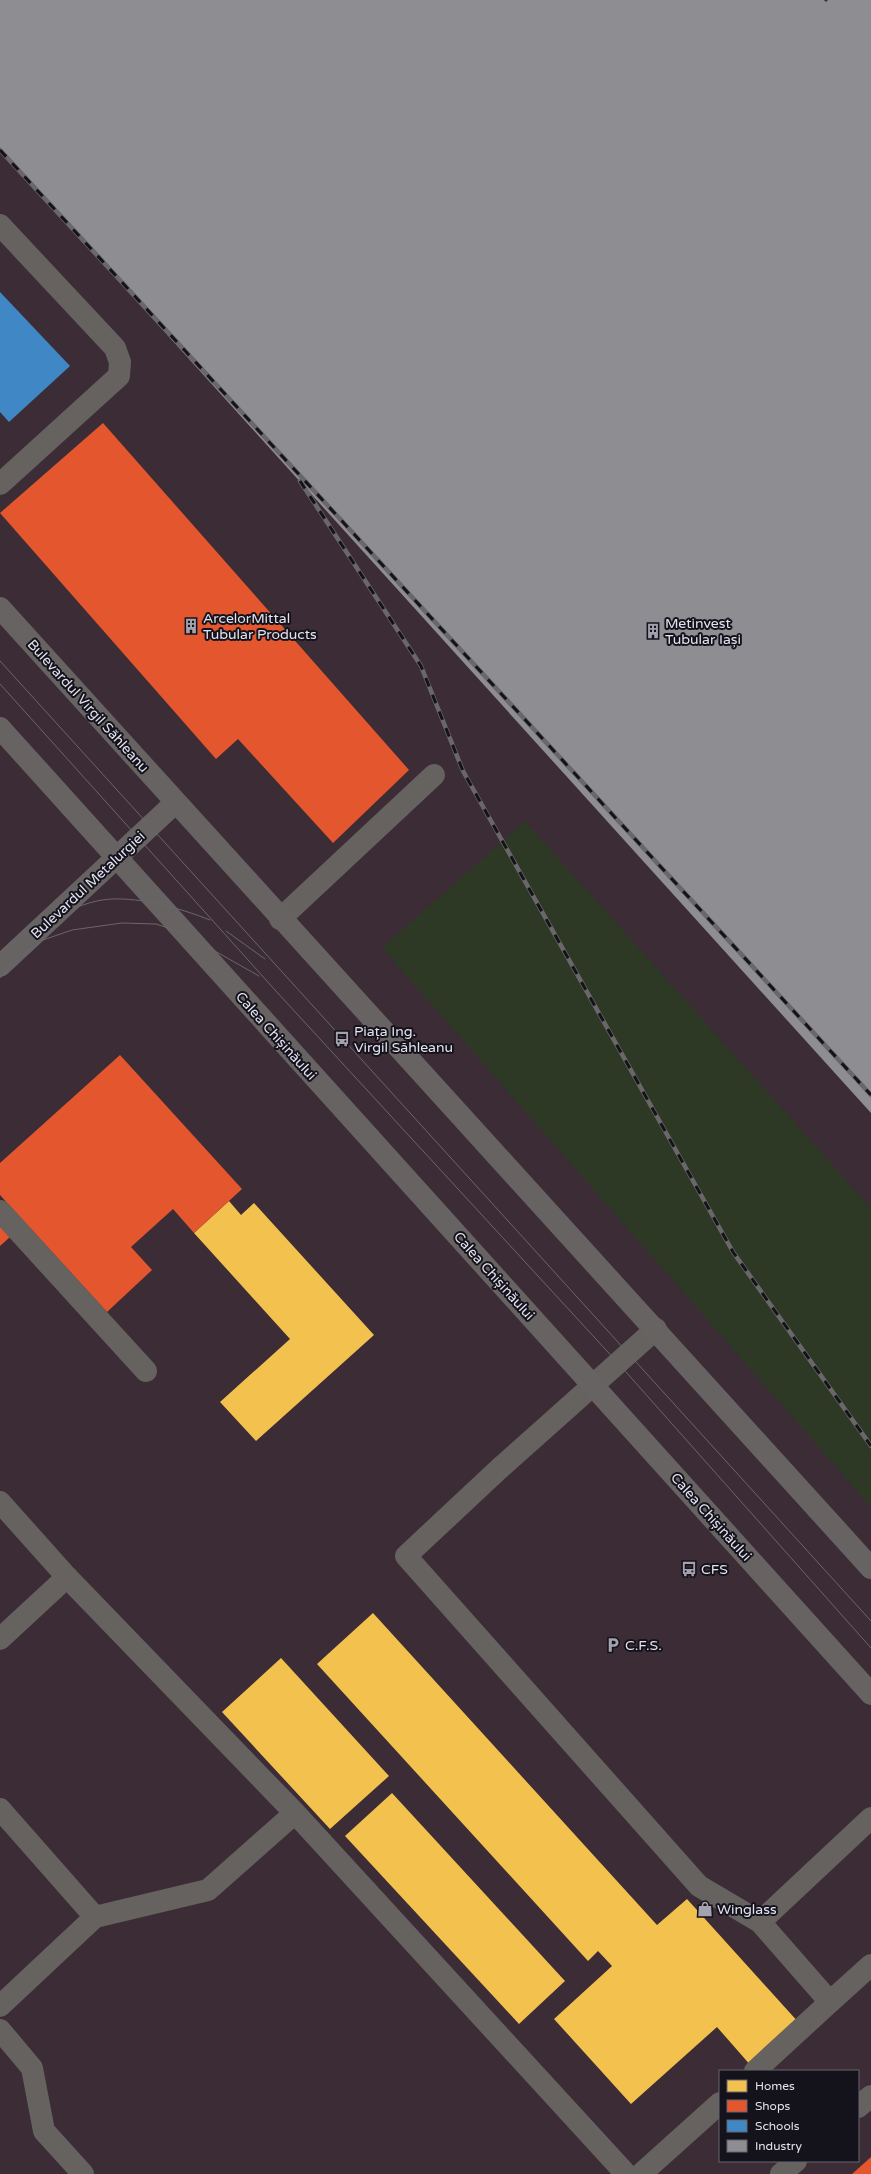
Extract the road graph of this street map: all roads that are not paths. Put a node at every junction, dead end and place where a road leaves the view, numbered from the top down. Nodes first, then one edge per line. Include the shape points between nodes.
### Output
1 (0, 225) edge
2 (0, 484) edge
3 (0, 608) edge
4 (0, 728) edge
5 (434, 775) dead end
6 (175, 803) junction
7 (116, 858) junction
8 (280, 919) junction
9 (0, 966) edge
10 (0, 1211) edge
11 (656, 1329) junction
12 (146, 1371) dead end
13 (593, 1386) junction
14 (0, 1502) edge
15 (871, 1568) edge
16 (67, 1577) junction
17 (0, 1639) edge
18 (871, 1694) edge
19 (0, 1809) edge
20 (295, 1813) junction
21 (871, 1818) edge
22 (95, 1917) junction
23 (760, 1922) junction
24 (871, 1965) edge
25 (830, 2002) junction
26 (0, 2006) edge
27 (0, 2030) edge
28 (756, 2070) edge
29 (871, 2096) edge
30 (719, 2104) edge
31 (859, 2106) edge
32 (795, 2162) edge
33 (83, 2174) edge
34 (626, 2174) edge
35 (641, 2174) edge
36 (781, 2174) edge

1 - 2 lane via 115,348 120,362 119,376
3 - 6 main road, Bulevardul Virgil Săhleanu
4 - 7 main road
5 - 8 lane
6 - 7 main road, Bulevardul Metalurgiei
6 - 8 main road
7 - 9 main road, Bulevardul Metalurgiei
7 - 13 main road, Calea Chișinăului
8 - 11 main road
10 - 12 lane
11 - 13 lane
11 - 15 main road
13 - 18 main road, Calea Chișinăului
13 - 23 lane via 504,1464 406,1556 699,1886
14 - 16 lane
16 - 17 lane
16 - 20 lane
19 - 22 lane
20 - 22 lane via 208,1890
20 - 34 lane
21 - 23 lane
22 - 26 lane
23 - 25 lane
24 - 25 lane
25 - 28 lane
27 - 33 lane via 32,2068 44,2131
29 - 31 lane
30 - 35 lane
32 - 36 lane

